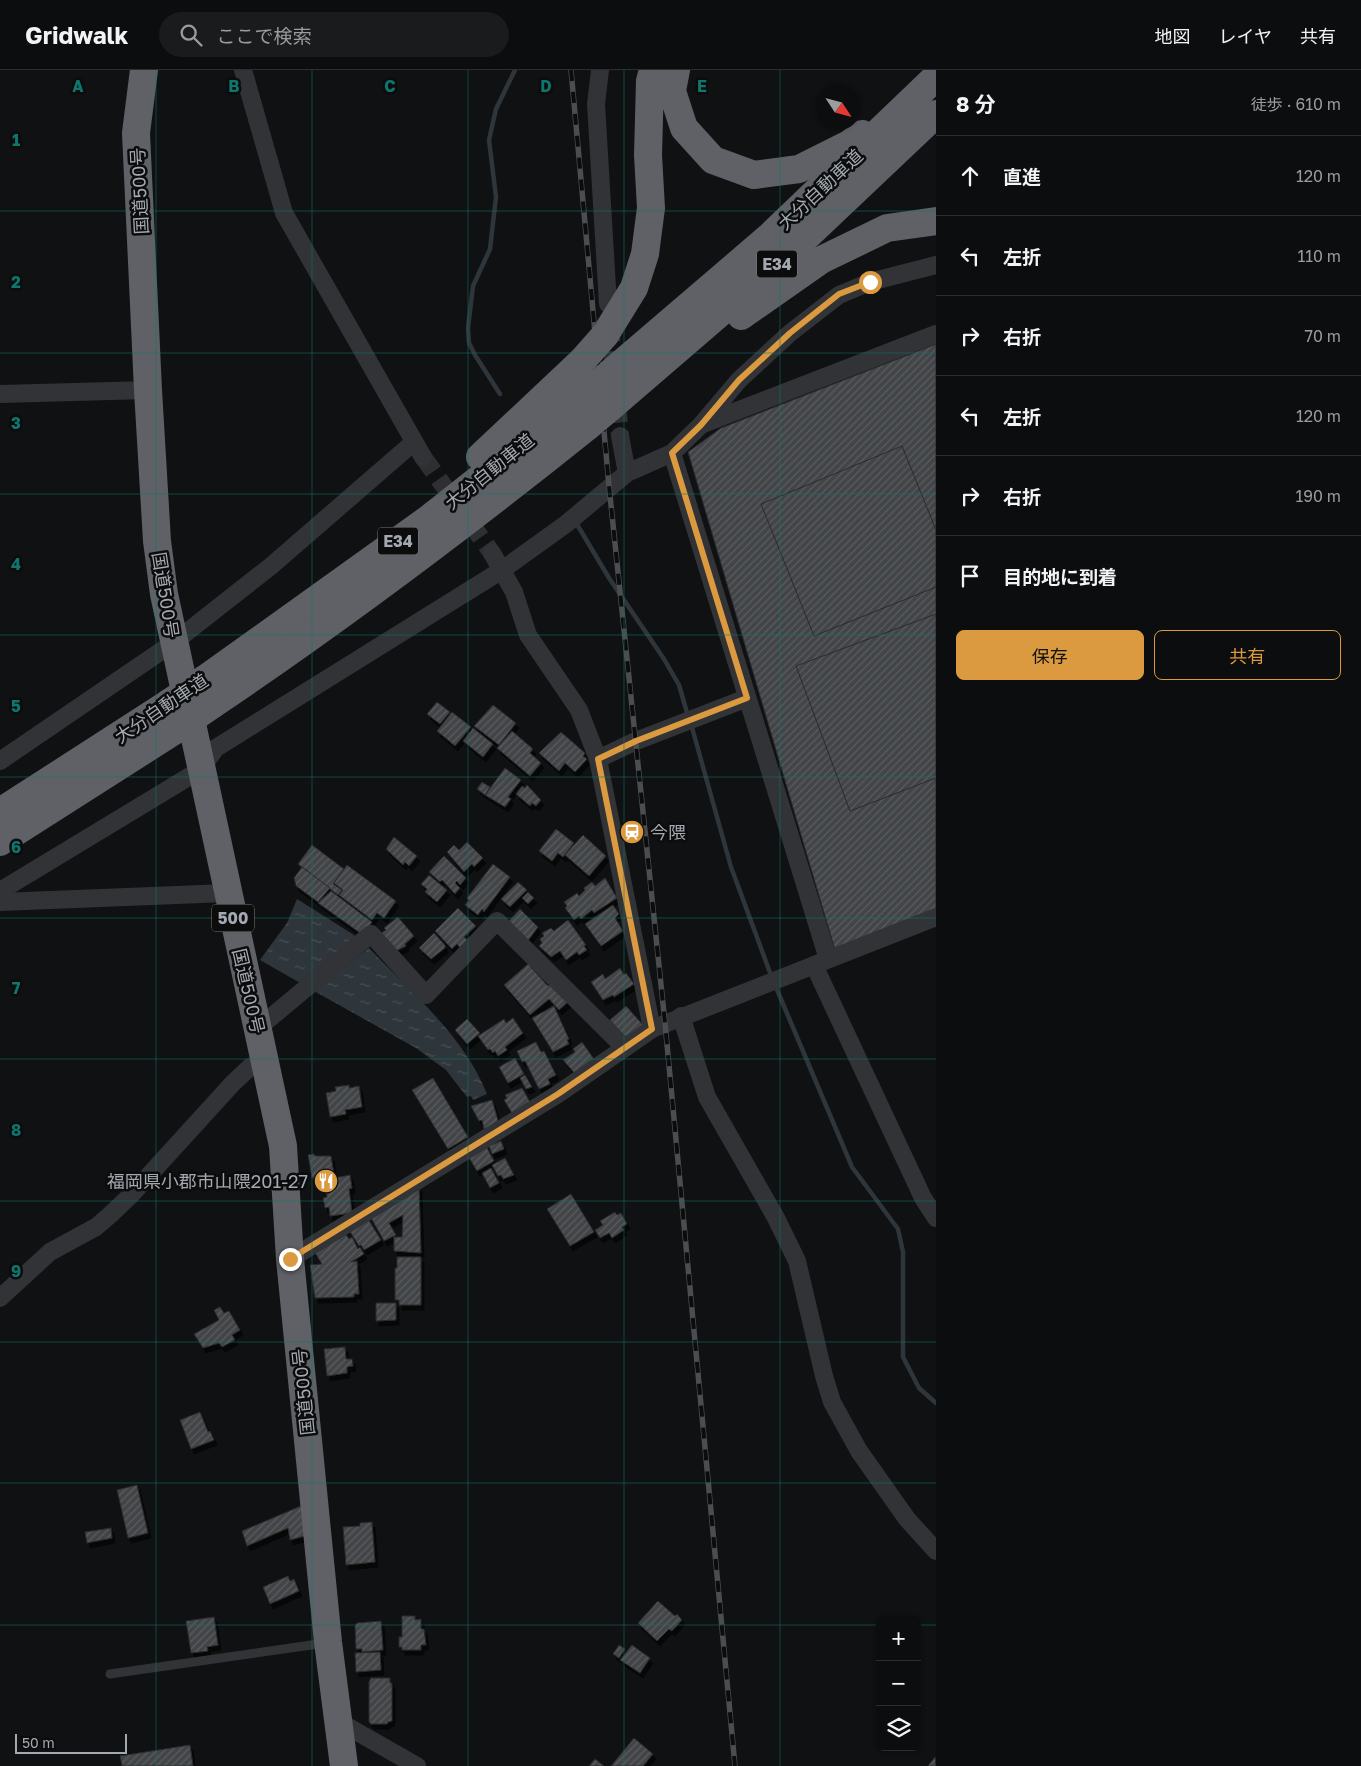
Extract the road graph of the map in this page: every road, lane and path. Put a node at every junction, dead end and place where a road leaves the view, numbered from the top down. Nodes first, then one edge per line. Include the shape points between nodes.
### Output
1 (144, 70) edge
2 (243, 70) edge
3 (600, 70) edge
4 (653, 70) edge
5 (676, 70) edge
6 (932, 77) edge
7 (936, 114) edge
8 (936, 221) edge
9 (936, 265) edge
10 (608, 304) tunnel mouth
11 (936, 334) edge
12 (148, 390) junction
13 (0, 394) edge
14 (615, 421) junction
15 (701, 425) junction
16 (672, 453) junction
17 (627, 472) junction
18 (492, 553) tunnel mouth
19 (502, 570) junction
20 (260, 641) junction
21 (173, 643) junction
22 (747, 698) junction
23 (598, 759) junction
24 (0, 761) edge
25 (200, 770) junction
26 (0, 812) edge
27 (0, 842) edge
28 (0, 891) edge
29 (227, 893) junction
30 (0, 902) edge
31 (936, 918) edge
32 (821, 962) junction
33 (681, 1016) junction
34 (258, 1028) junction
35 (652, 1029) junction
36 (625, 1048) junction
37 (265, 1062) junction
38 (936, 1218) edge
39 (290, 1259) junction
40 (0, 1298) edge
41 (936, 1552) edge
42 (328, 1642) junction
43 (110, 1674) dead end
44 (338, 1721) junction
45 (344, 1766) edge
46 (417, 1766) edge

1 - 12 highway, 国道500号 / 500 via 136,134
2 - 21 street via 284,213 419,449
3 - 10 street via 596,104
4 - 20 highway, bridge via 648,155 651,208 645,254 634,288 604,335 582,361 436,499
5 - 6 highway via 672,91 684,128 713,160 754,175 800,169 850,144
6 - 20 highway, 大分自動車道 / E34, bridge via 769,237 608,375 427,520
7 - 14 highway, 大分自動車道 / E34
8 - 14 highway via 888,228 820,260 725,328
9 - 15 street via 870,282 839,294 739,380
11 - 15 street
12 - 13 street
12 - 21 highway, 国道500号 / 500 via 157,541
14 - 17 street
14 - 27 highway, 大分自動車道 / E34, bridge via 590,433 212,705
15 - 16 street
16 - 17 street
16 - 22 street
17 - 19 street via 566,524
18 - 19 street
19 - 23 street via 514,592 528,635 579,710
19 - 25 street via 231,738 216,748
20 - 26 highway, 大分自動車道 / E34, bridge
21 - 24 street
21 - 25 highway, 国道500号 / 500
22 - 23 street
22 - 32 street
23 - 35 street
25 - 28 street
25 - 29 highway, 国道500号 / 500
29 - 30 street
29 - 34 highway, 国道500号 / 500
31 - 32 street
32 - 33 street
32 - 38 street via 922,1198
33 - 35 street
33 - 41 street via 707,1097 797,1260 832,1402 859,1451 906,1519
34 - 36 street via 371,934 426,995 497,921
34 - 37 highway, 国道500号 / 500
35 - 36 street
36 - 39 street via 558,1094
37 - 39 highway, 国道500号 / 500 via 282,1146
37 - 40 street via 250,1067 233,1083 110,1215 50,1252
39 - 42 highway, 国道500号 / 500
42 - 43 lane
42 - 44 highway, 国道500号 / 500
44 - 45 highway, 国道500号 / 500
44 - 46 street

